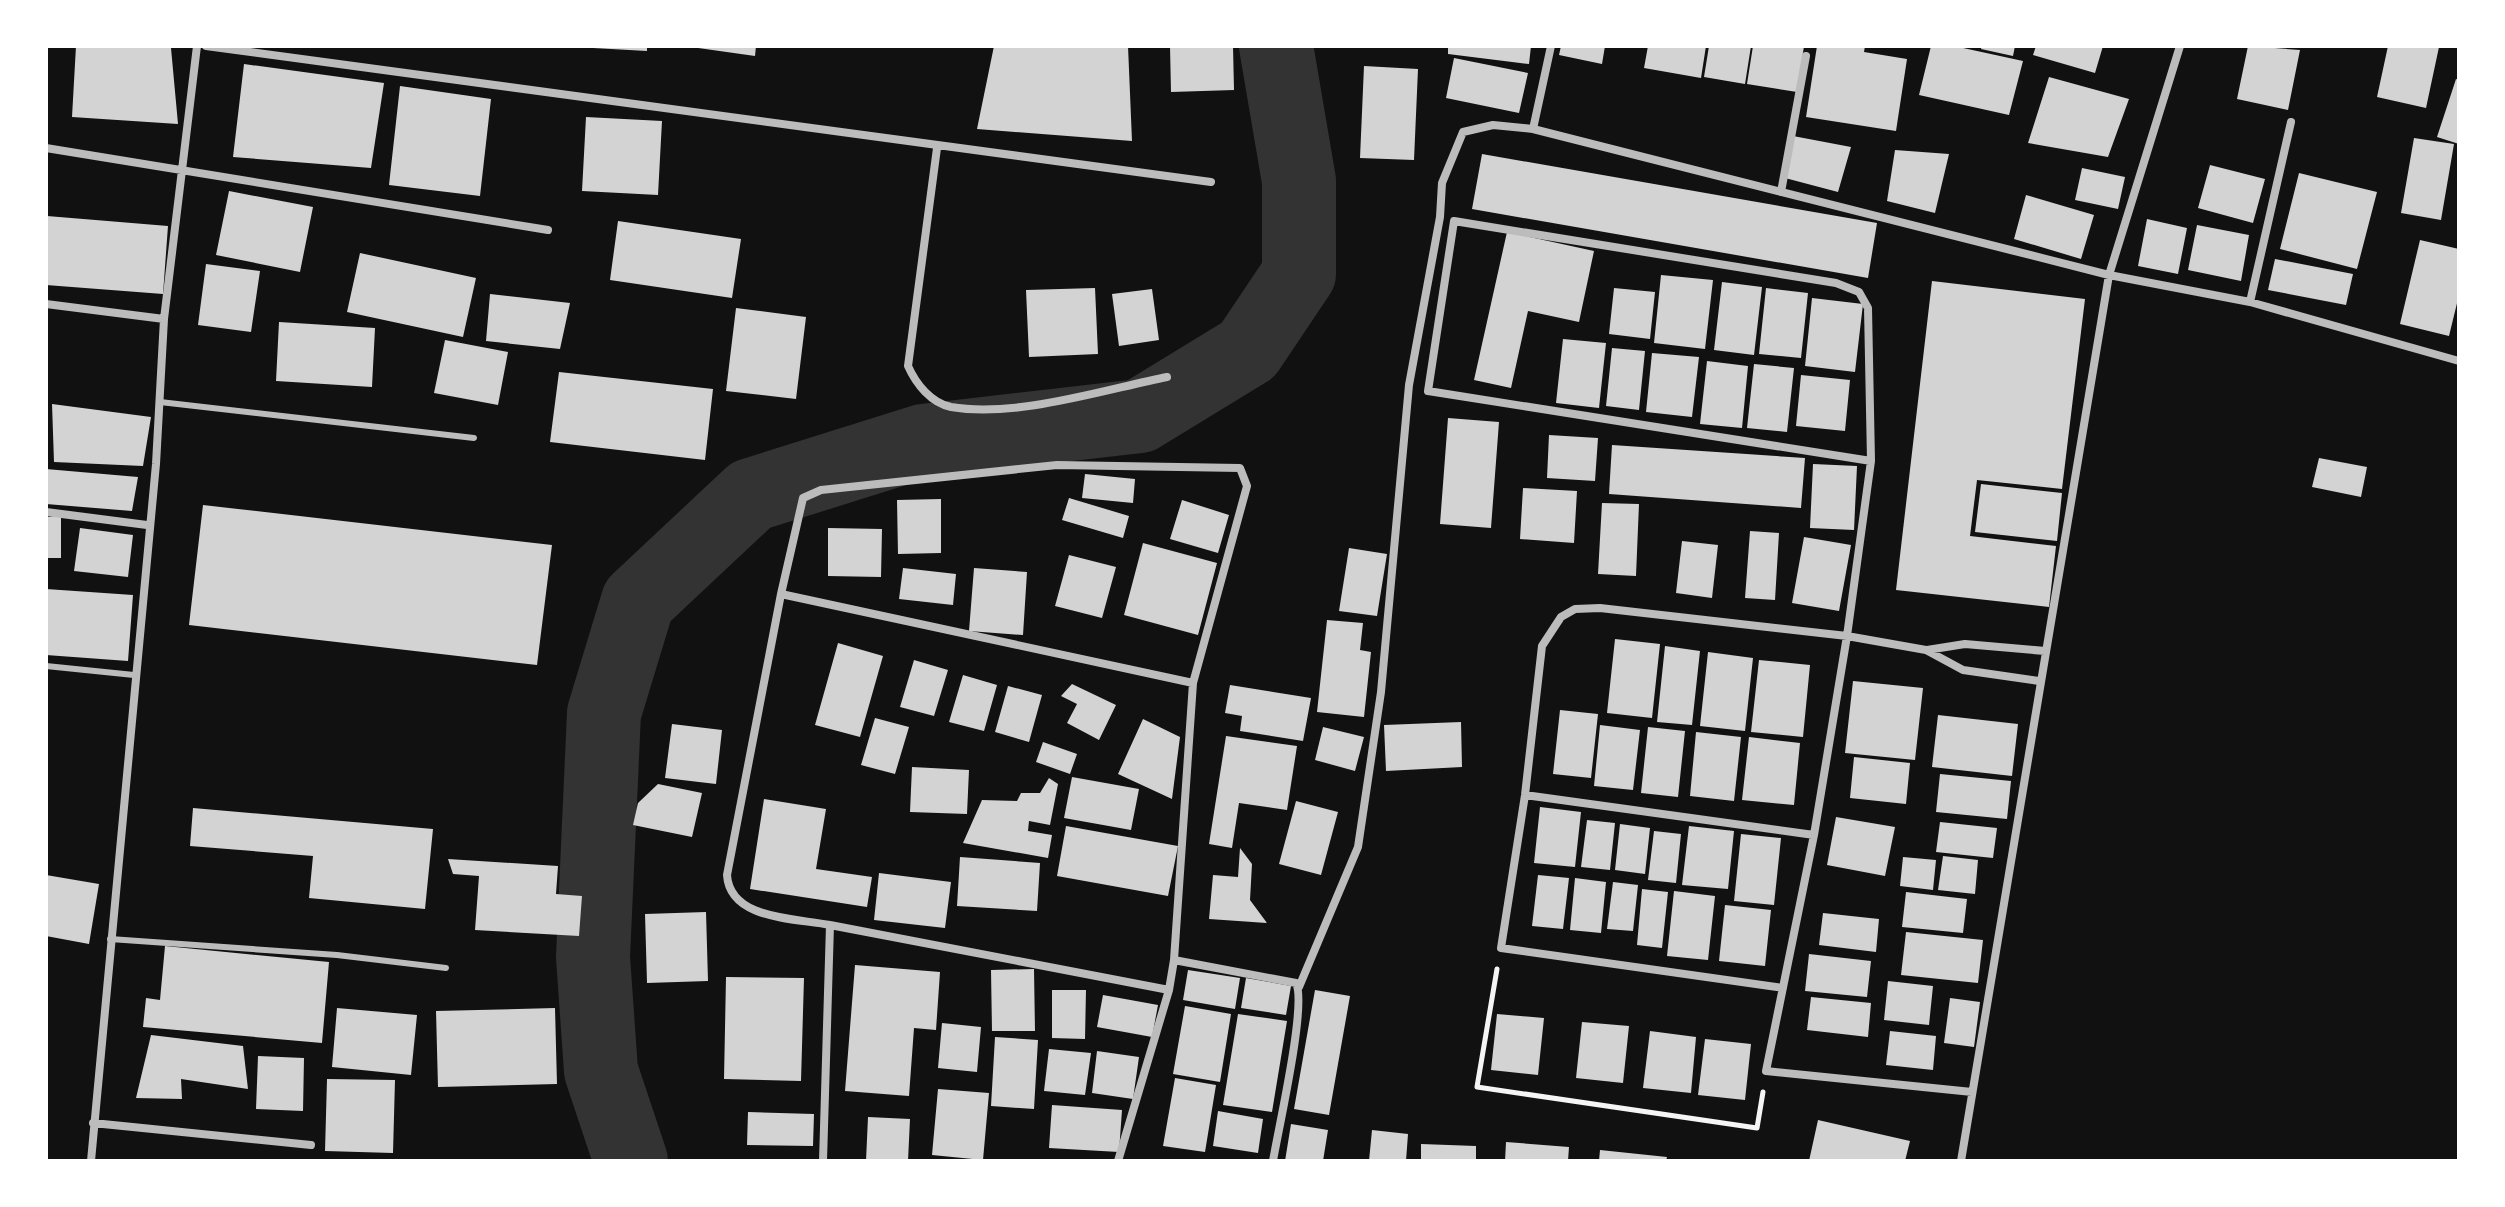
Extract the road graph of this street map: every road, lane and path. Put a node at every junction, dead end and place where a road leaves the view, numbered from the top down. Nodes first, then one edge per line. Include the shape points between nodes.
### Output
1 (197, 46) edge
2 (206, 46) edge
3 (1551, 46) edge
4 (2180, 46) edge
5 (1806, 56) dead end
6 (2291, 122) dead end
7 (1533, 129) junction
8 (46, 148) edge
9 (937, 148) junction
10 (184, 168) junction
11 (1211, 182) dead end
12 (1781, 192) junction
13 (548, 230) dead end
14 (2109, 275) junction
15 (2250, 302) junction
16 (46, 304) edge
17 (164, 319) junction
18 (2459, 361) edge
19 (1167, 377) dead end
20 (160, 402) junction
21 (474, 438) dead end
22 (1871, 461) junction
23 (46, 512) edge
24 (147, 525) junction
25 (781, 594) junction
26 (1847, 636) junction
27 (1926, 650) junction
28 (2045, 651) junction
29 (46, 666) edge
30 (134, 675) junction
31 (2039, 681) junction
32 (1193, 683) junction
33 (1525, 795) junction
34 (1814, 835) junction
35 (830, 925) junction
36 (110, 939) junction
37 (1501, 948) junction
38 (1174, 960) junction
39 (446, 968) dead end
40 (1299, 987) junction
41 (1783, 988) junction
42 (1169, 990) junction
43 (1766, 1071) junction
44 (1972, 1092) junction
45 (93, 1123) junction
46 (311, 1145) dead end
47 (91, 1161) edge
48 (823, 1161) edge
49 (1118, 1161) edge
50 (1273, 1161) edge
51 (1961, 1161) edge

1 - 10 street
2 - 9 street
3 - 7 street
4 - 14 street
5 - 12 street
6 - 15 street
7 - 12 street
7 - 40 street via 1493,125 1463,132 1442,183 1409,385 1381,692 1358,847
8 - 10 street
9 - 11 street
9 - 19 street via 908,366 918,387 949,407 1014,407
10 - 13 street
10 - 17 street
12 - 14 street
14 - 15 street
14 - 28 street
15 - 18 street
16 - 17 street
17 - 20 street
20 - 21 lane
20 - 24 street
22 - 22 street via 1428,391 1454,221 1853,288 1868,308
22 - 26 street
23 - 24 street
24 - 30 street
25 - 32 street
25 - 32 street via 803,498 821,490 1057,465 1240,468 1247,486
25 - 35 street via 728,886 748,909
26 - 27 street
26 - 33 street via 1575,609 1561,617 1542,646
26 - 34 street
27 - 28 street via 1965,644
27 - 31 street via 1963,670
28 - 31 street
29 - 30 lane
30 - 36 street
31 - 44 street
32 - 38 street
33 - 34 street
33 - 37 street
34 - 41 street
35 - 42 street
35 - 48 street
36 - 39 lane
36 - 45 street
37 - 41 street
37 - 43 path via 1477,1087 1757,1128
38 - 40 street
38 - 42 street
40 - 50 street
41 - 43 street
42 - 49 street
43 - 44 street
44 - 51 street
45 - 46 street
45 - 47 street

